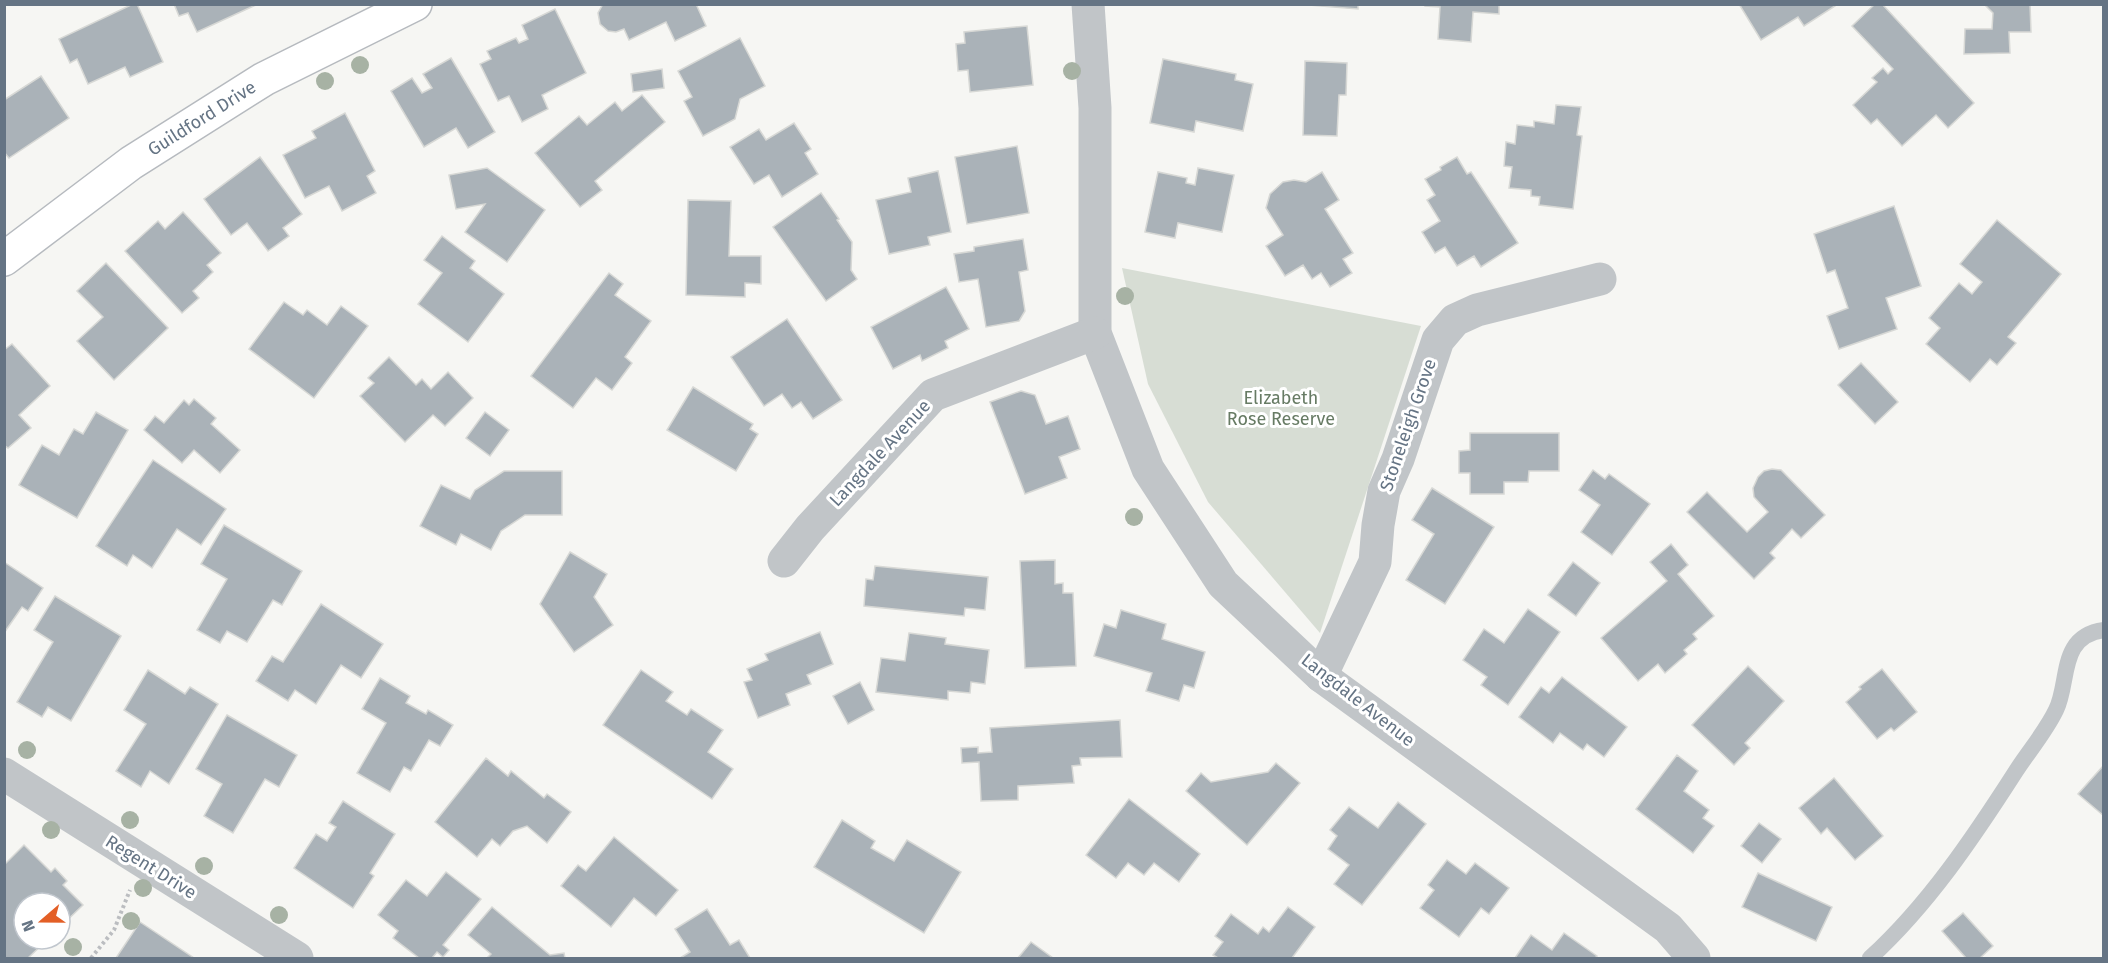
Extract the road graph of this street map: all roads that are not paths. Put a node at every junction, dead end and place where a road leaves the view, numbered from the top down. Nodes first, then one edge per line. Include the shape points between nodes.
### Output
1 (415, 4) edge
2 (1088, 4) edge
3 (4, 259) edge
4 (1600, 279) dead end
5 (1095, 333) junction
6 (784, 561) dead end
7 (2103, 630) edge
8 (1321, 676) junction
9 (4, 774) edge
10 (297, 958) edge
11 (1694, 958) edge
12 (1870, 958) edge

1 - 3 street, Guildford Drive via 264,79 131,163
2 - 5 street, Langdale Avenue via 1095,108
4 - 8 street, Stoneleigh Grove via 1477,310 1455,320 1438,340 1384,491 1375,562
5 - 6 street, Langdale Avenue via 933,395
5 - 8 street, Langdale Avenue via 1148,469 1223,585
7 - 12 lane via 2083,637 2073,650 2065,668 2057,709 1974,837 1934,889
8 - 11 street, Langdale Avenue via 1668,928
9 - 10 street, Regent Drive

